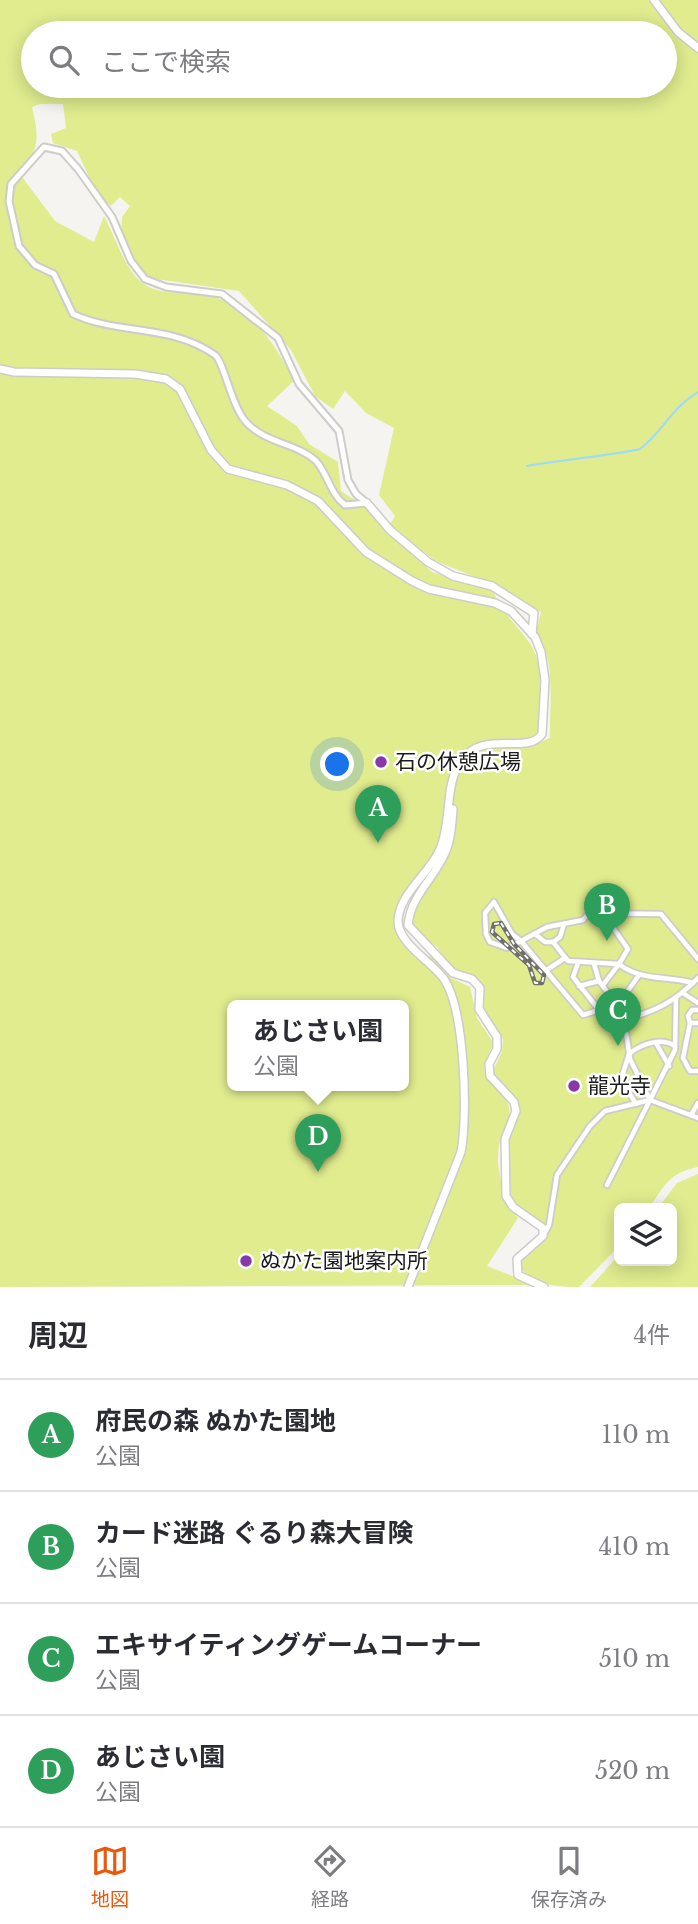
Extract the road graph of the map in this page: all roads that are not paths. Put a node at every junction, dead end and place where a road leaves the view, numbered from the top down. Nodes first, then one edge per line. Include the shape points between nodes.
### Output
1 (654, 0) edge
2 (670, 21) edge
3 (677, 31) edge
4 (698, 48) edge
5 (0, 369) edge
6 (367, 503) junction
7 (532, 634) junction
8 (450, 803) junction
9 (612, 913) junction
10 (564, 924) junction
11 (535, 934) junction
12 (521, 941) junction
13 (553, 942) junction
14 (565, 958) junction
15 (698, 959) edge
16 (578, 963) junction
17 (594, 964) junction
18 (619, 964) junction
19 (545, 971) junction
20 (639, 975) junction
21 (698, 978) edge
22 (601, 983) junction
23 (693, 983) junction
24 (579, 986) junction
25 (683, 993) junction
26 (611, 997) junction
27 (676, 998) junction
28 (698, 1003) edge
29 (599, 1010) junction
30 (698, 1010) edge
31 (614, 1011) junction
32 (624, 1019) junction
33 (690, 1023) junction
34 (698, 1023) edge
35 (656, 1043) junction
36 (676, 1046) junction
37 (629, 1054) junction
38 (669, 1067) junction
39 (698, 1071) edge
40 (650, 1100) junction
41 (698, 1103) edge
42 (636, 1104) junction
43 (696, 1111) edge
44 (691, 1115) junction
45 (698, 1118) edge
46 (607, 1185) dead end
47 (543, 1236) junction
48 (408, 1287) edge
49 (544, 1287) edge

1 - 2 street
3 - 4 street
5 - 7 street via 166,379 180,389 211,450 228,469 303,492 318,501 379,562 429,590 495,603 511,611
6 - 6 street via 345,505 308,455 270,440 247,423 228,391 219,358 212,353 160,331 110,327 73,314 54,274 35,265 19,246 9,201 11,184 44,147 62,151 78,169 112,218 131,261 145,279 222,294 278,338 299,384 339,431 348,480
6 - 7 street via 428,562 453,576 492,586 534,613
7 - 8 street via 544,665 542,734 532,742 490,742 469,752 454,776
8 - 47 street via 452,819 445,853 410,910 408,925 453,973 472,979 480,988 479,1009 497,1037 490,1076 514,1102 516,1111 505,1139 506,1196 513,1207 543,1228
8 - 48 street via 439,851 398,919 400,931 446,981 465,1088 465,1132 455,1173
9 - 10 street via 589,913 583,920
9 - 15 street via 661,914
9 - 18 street via 610,922 628,949
10 - 11 street
10 - 13 street
11 - 12 street
11 - 13 street
12 - 12 street via 508,928 494,902 485,913 490,942 507,948
12 - 19 street
13 - 14 street
14 - 16 street
14 - 19 street
16 - 17 street
16 - 24 street via 573,977
17 - 18 street
17 - 22 street
18 - 20 street
18 - 22 street
19 - 29 street via 583,1015
20 - 23 street
20 - 26 street via 625,995
21 - 23 street
22 - 24 street
22 - 26 street
23 - 25 street
24 - 29 street
25 - 27 street
25 - 28 street
26 - 31 street
27 - 32 street via 653,1012
27 - 36 street
29 - 31 street
30 - 33 street via 688,1014
31 - 32 street
32 - 37 street
33 - 34 street
33 - 39 street via 683,1058 690,1072
35 - 36 street
35 - 37 street via 638,1046
35 - 38 street
36 - 38 street
37 - 40 street
37 - 42 street via 621,1080
38 - 40 street
40 - 42 street
40 - 44 street
40 - 46 street
41 - 43 street
42 - 47 street via 605,1111 584,1135 557,1175
43 - 44 street
44 - 45 street
47 - 49 street via 517,1259 517,1269 518,1275

